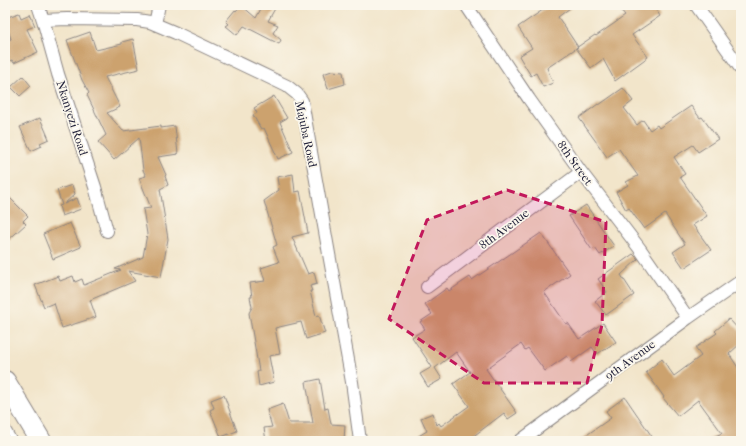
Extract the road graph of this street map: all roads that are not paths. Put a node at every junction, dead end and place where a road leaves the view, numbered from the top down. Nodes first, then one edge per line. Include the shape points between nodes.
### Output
1 (38, 5) edge
2 (159, 5) edge
3 (466, 5) edge
4 (696, 5) edge
5 (44, 20) junction
6 (155, 24) junction
7 (741, 69) edge
8 (581, 172) junction
9 (107, 231) dead end
10 (741, 281) edge
11 (427, 287) dead end
12 (688, 318) junction
13 (5, 381) edge
14 (5, 425) edge
15 (14, 441) edge
16 (41, 441) edge
17 (360, 441) edge
18 (520, 441) edge

1 - 5 street, Nkanyezi Road
2 - 6 street
3 - 8 street, 8th Street
4 - 7 street
5 - 6 street, Majuba Road via 137,20
5 - 9 street, Nkanyezi Road via 58,74
6 - 17 street, Majuba Road via 287,86 302,101 352,382
8 - 11 street, 8th Avenue
8 - 12 street, 8th Street via 640,249
10 - 12 street, 9th Avenue
12 - 18 street, 9th Avenue
13 - 16 main road
14 - 15 lane

